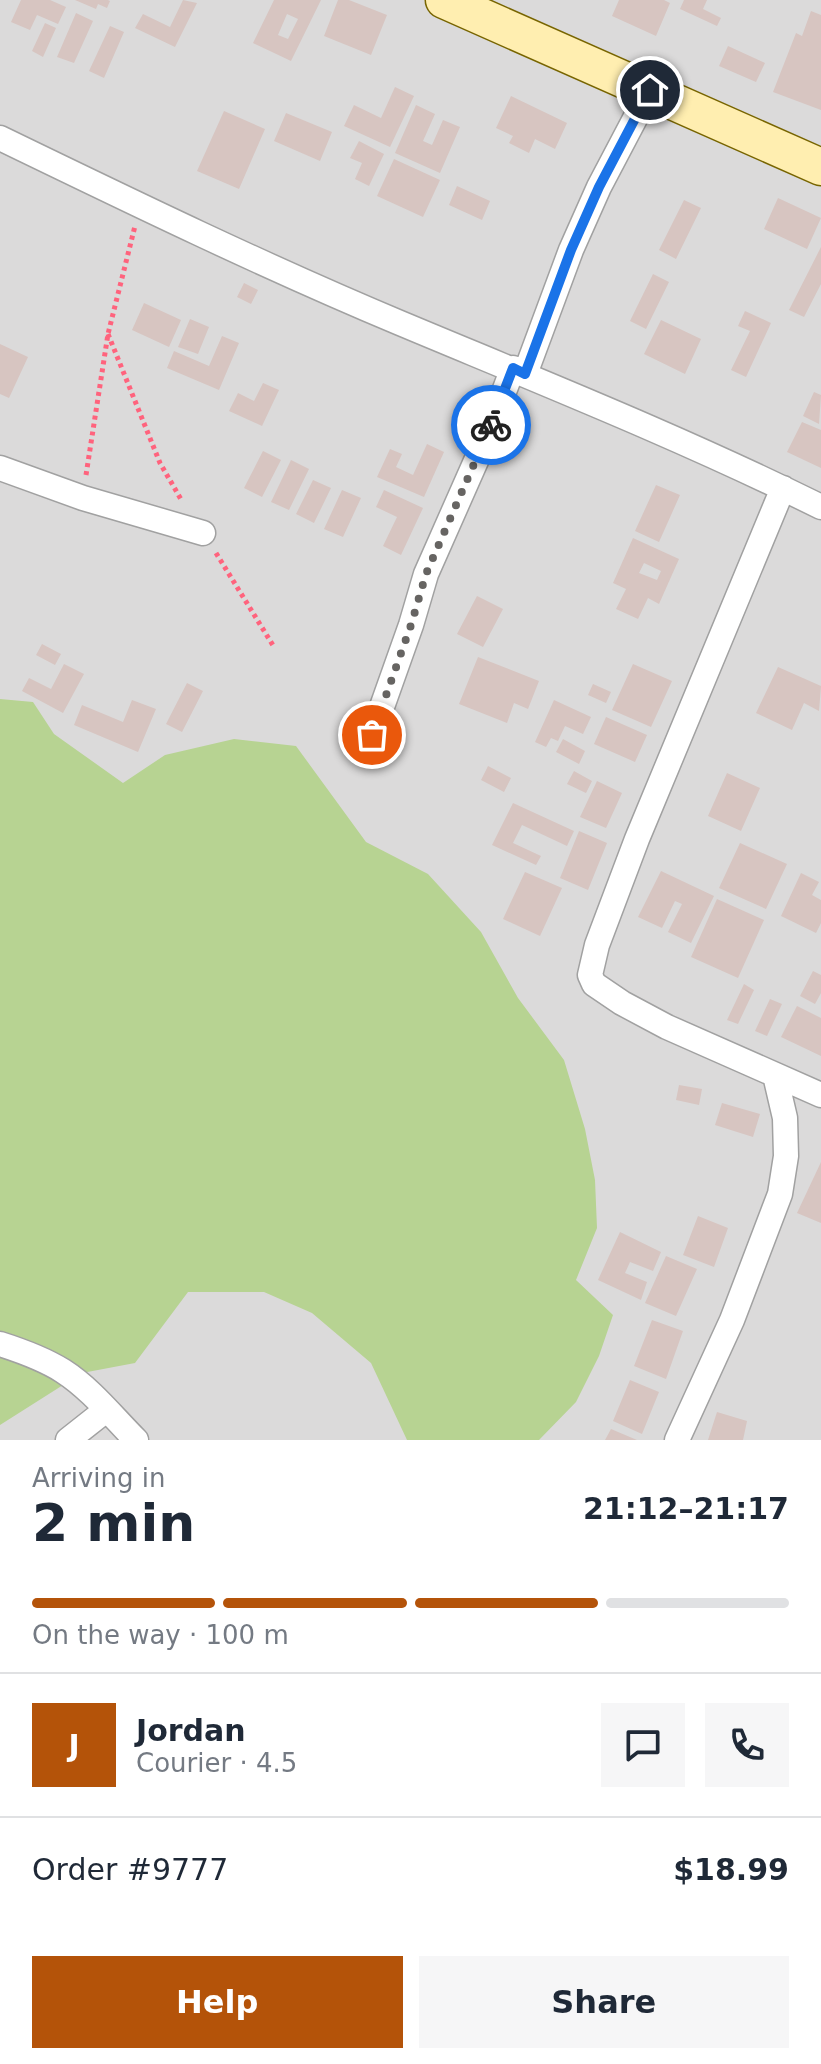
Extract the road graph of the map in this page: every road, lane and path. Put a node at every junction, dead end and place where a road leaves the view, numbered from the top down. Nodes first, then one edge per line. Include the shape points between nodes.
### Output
1 (444, 0) edge
2 (650, 90) junction
3 (0, 138) edge
4 (821, 167) edge
5 (140, 206) junction
6 (108, 334) junction
7 (519, 371) junction
8 (0, 468) edge
9 (783, 488) junction
10 (83, 498) junction
11 (821, 507) edge
12 (203, 533) junction
13 (274, 647) dead end
14 (372, 735) dead end
15 (775, 1075) junction
16 (821, 1095) edge
17 (0, 1344) edge
18 (106, 1410) junction
19 (68, 1440) edge
20 (136, 1440) edge
21 (677, 1440) edge

1 - 2 main road
2 - 4 main road
2 - 7 street via 599,187
3 - 5 street
5 - 6 path
5 - 7 street
6 - 10 path
6 - 12 path via 160,463
7 - 9 street
7 - 14 street via 426,574
8 - 10 street
9 - 11 street
9 - 15 street via 637,839 590,975 594,984 622,1003
10 - 12 street
12 - 13 path
15 - 16 street
15 - 21 street via 785,1118 780,1194 732,1320
17 - 18 street via 63,1371
18 - 19 street
18 - 20 street

